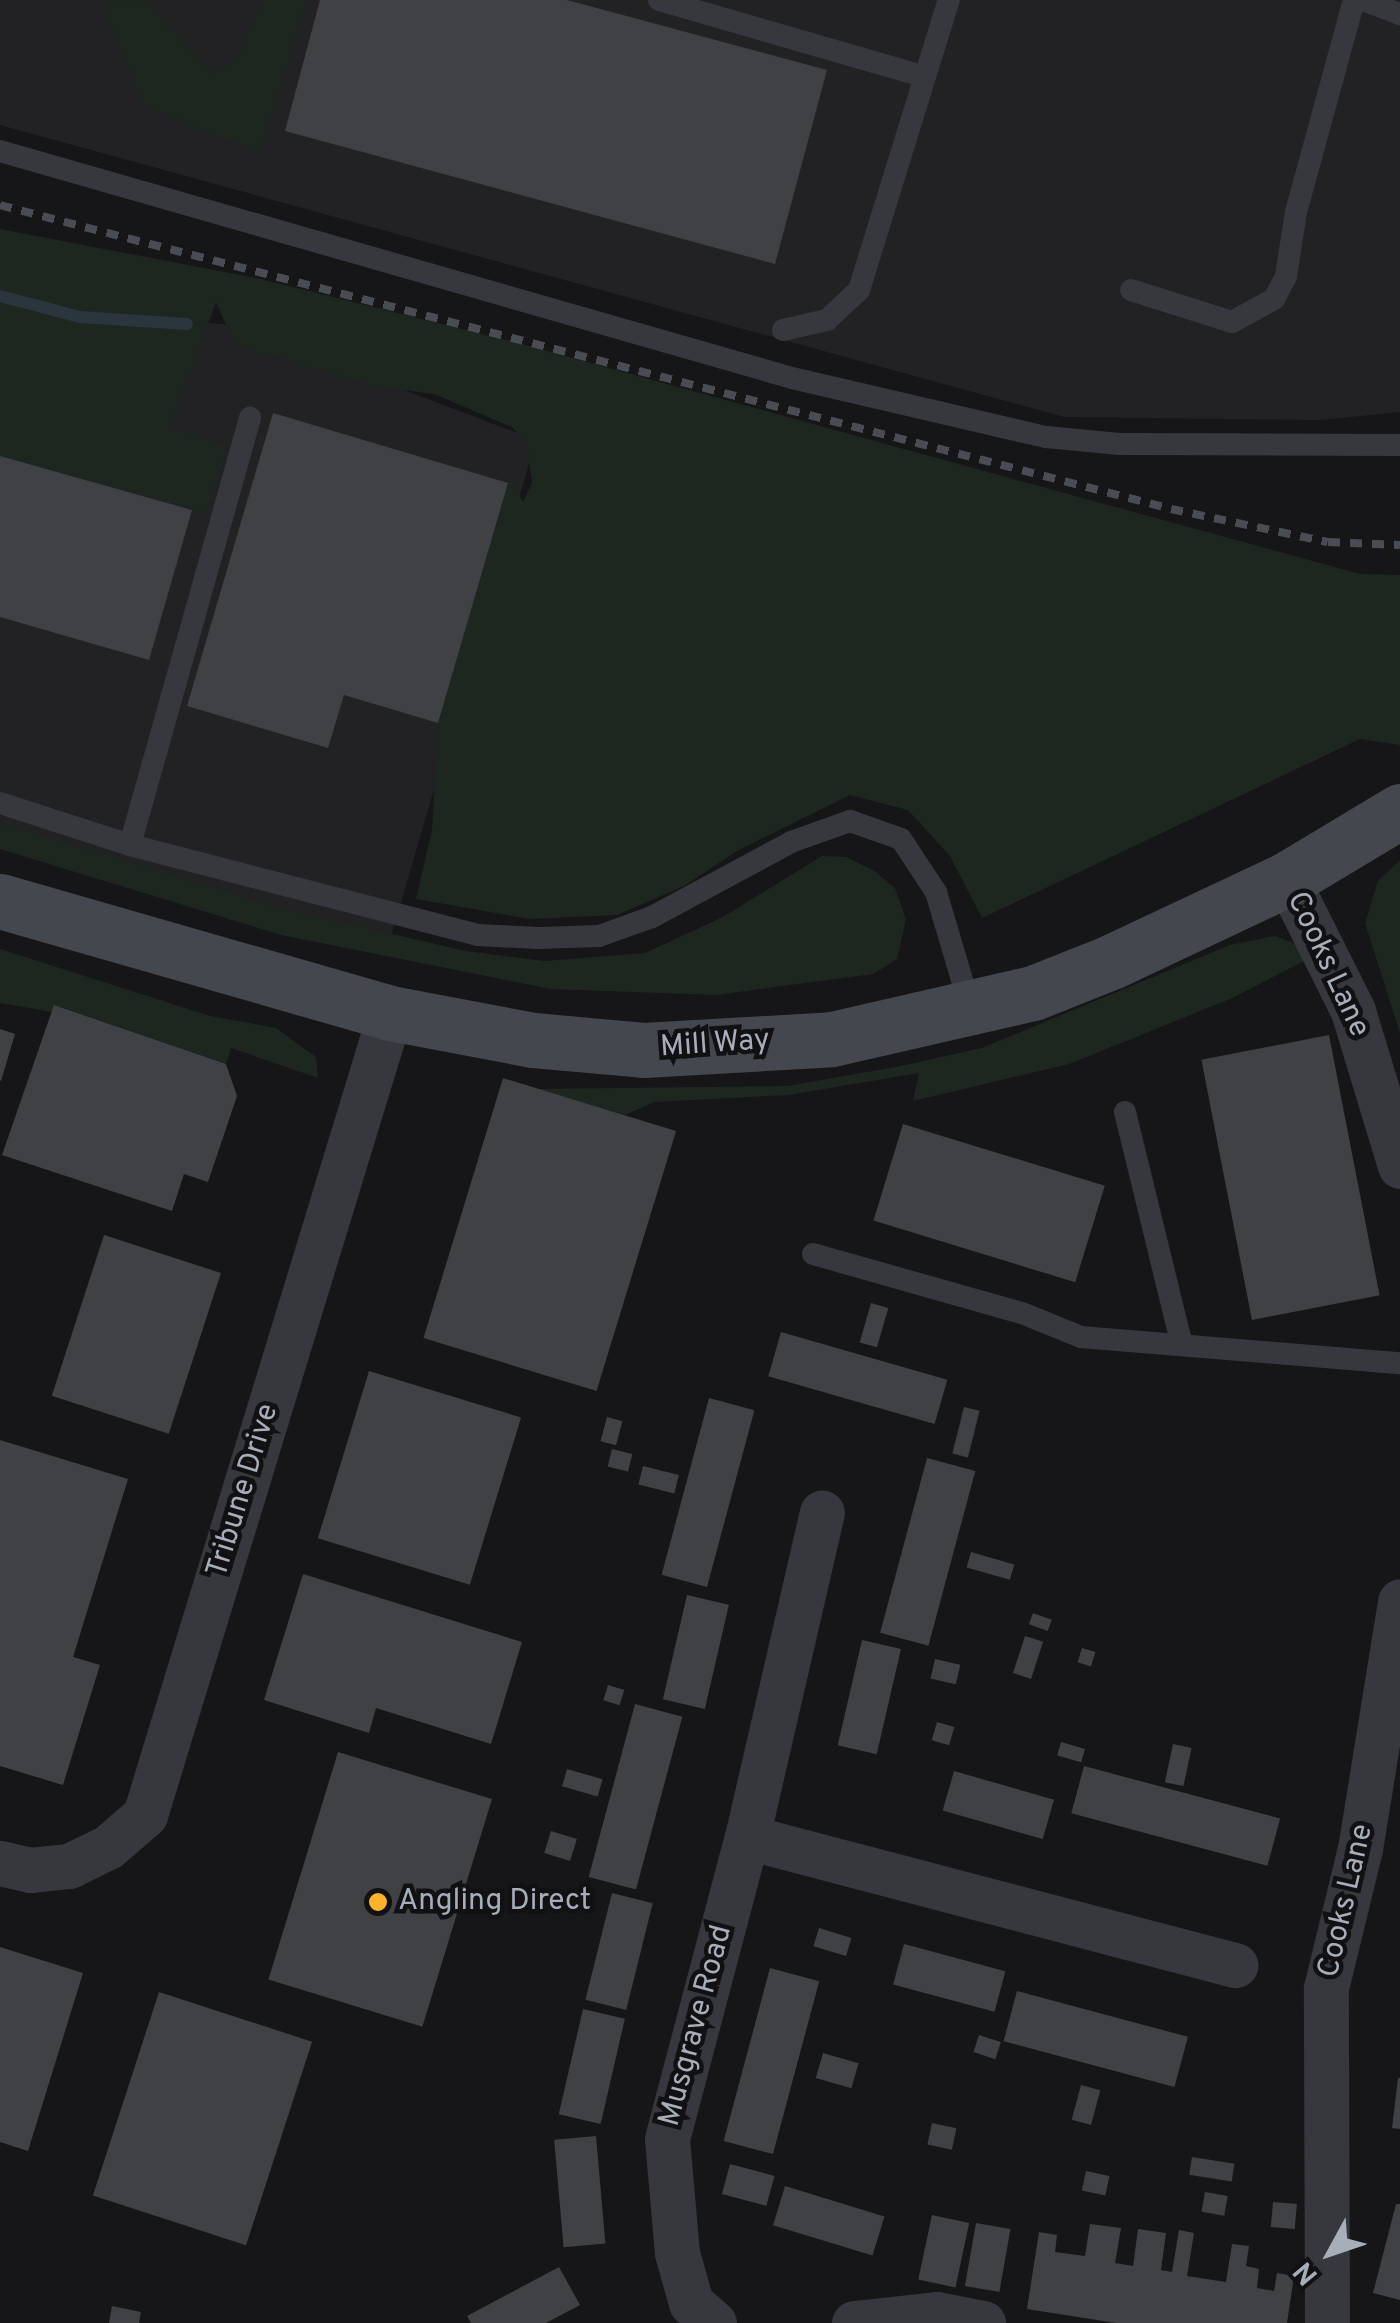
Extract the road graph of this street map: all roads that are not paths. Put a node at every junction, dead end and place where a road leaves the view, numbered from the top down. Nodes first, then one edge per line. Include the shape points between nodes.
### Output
1 (659, 0) edge
2 (949, 0) edge
3 (1354, 0) edge
4 (1363, 0) edge
5 (1400, 14) edge
6 (923, 76) junction
7 (0, 151) edge
8 (1131, 290) dead end
9 (783, 330) dead end
10 (250, 418) dead end
11 (1400, 445) edge
12 (0, 802) edge
13 (1400, 811) edge
14 (130, 844) junction
15 (1287, 879) junction
16 (0, 902) edge
17 (971, 1010) junction
18 (390, 1013) junction
19 (1125, 1112) dead end
20 (1400, 1166) edge
21 (813, 1254) dead end
22 (1182, 1346) junction
23 (1400, 1363) edge
24 (822, 1512) dead end
25 (1400, 1601) edge
26 (747, 1838) junction
27 (1380, 1854) edge
28 (0, 1863) edge
29 (1235, 1964) dead end
30 (714, 2323) edge
31 (858, 2323) edge
32 (982, 2323) edge
33 (1327, 2323) edge

1 - 6 lane
2 - 6 lane
3 - 8 lane via 1274,300 1232,322
4 - 5 lane
6 - 9 lane via 858,290 827,320
7 - 11 lane via 792,378 1046,437 1120,444
10 - 14 lane
12 - 14 lane
13 - 15 street, Mill Way
14 - 17 lane via 478,935 539,938 599,936 652,918 791,842 850,821 901,839 927,879
15 - 17 street, Mill Way via 1111,962
15 - 20 street, Cooks Lane via 1353,1011
16 - 18 street, Mill Way
17 - 18 street, Mill Way via 832,1040 644,1050 533,1040
18 - 28 street, Tribune Drive via 145,1815 108,1847 70,1866 30,1870
19 - 22 lane
21 - 22 lane via 1022,1313 1081,1337
22 - 23 lane
24 - 26 street, Musgrave Road
25 - 27 street, Cooks Lane
26 - 29 street
26 - 30 street, Musgrave Road via 667,2139 677,2253 690,2303
27 - 33 street, Cooks Lane via 1326,1988
31 - 32 street via 938,2314

